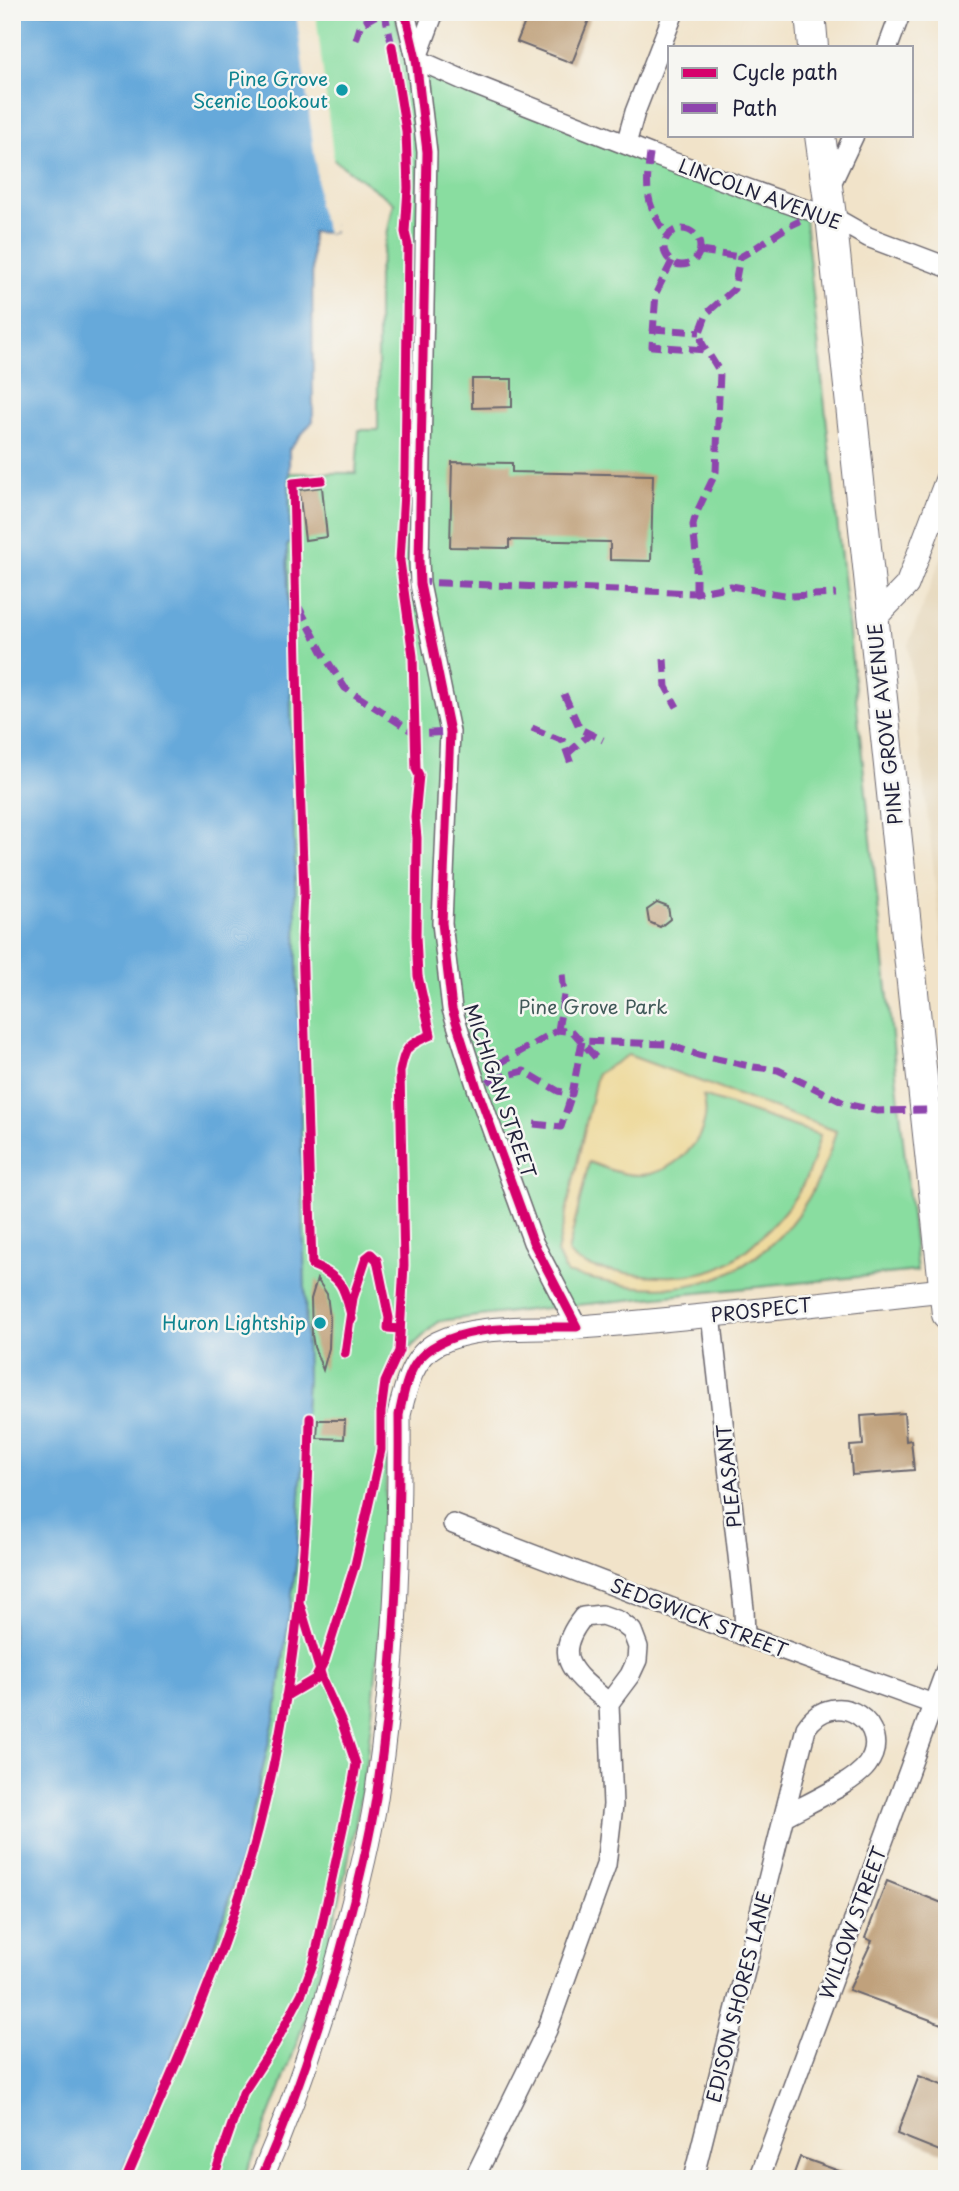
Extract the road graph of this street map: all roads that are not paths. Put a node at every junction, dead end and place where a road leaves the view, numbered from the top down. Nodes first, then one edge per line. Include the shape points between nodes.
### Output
1 (405, 12) edge
2 (433, 12) edge
3 (674, 12) edge
4 (810, 12) edge
5 (901, 12) edge
6 (813, 46) edge
7 (888, 46) edge
8 (416, 59) junction
9 (820, 136) edge
10 (853, 136) edge
11 (626, 144) junction
12 (830, 202) junction
13 (947, 267) edge
14 (947, 479) edge
15 (874, 619) junction
16 (945, 1302) edge
17 (711, 1315) junction
18 (577, 1327) junction
19 (453, 1524) dead end
20 (745, 1636) junction
21 (947, 1667) edge
22 (609, 1703) junction
23 (936, 1707) edge
24 (785, 1816) junction
25 (265, 2178) edge
26 (474, 2179) edge
27 (693, 2179) edge
28 (759, 2179) edge

1 - 8 street, MICHIGAN STREET
2 - 8 street
3 - 11 street
4 - 6 main road
5 - 7 street
8 - 11 street, LINCOLN AVENUE
8 - 18 street, MICHIGAN STREET via 427,152 419,560 450,732 442,923 452,1009 533,1242
9 - 12 main road, PINE GROVE AVENUE
10 - 12 street
11 - 12 street, LINCOLN AVENUE via 785,202
12 - 13 street, LINCOLN AVENUE via 868,237
12 - 15 main road, PINE GROVE AVENUE
14 - 15 street via 907,584
15 - 16 main road, PINE GROVE AVENUE
16 - 17 street, PROSPECT
17 - 18 street, PROSPECT
17 - 20 street, PLEASANT
18 - 25 street, PROSPECT via 512,1328 440,1342 416,1363 405,1389 399,1415 393,1637 378,1786 362,1869 319,2028
19 - 20 street, SEDGWICK STREET
20 - 23 street, SEDGWICK STREET
21 - 23 street, WILLOW STREET
22 - 22 street via 570,1667 568,1640 583,1617 602,1615 619,1621 632,1631 638,1647 630,1675
22 - 26 street via 613,1805 606,1865 547,2030
23 - 28 street, WILLOW STREET
24 - 24 street, EDISON SHORES LANE via 867,1765 875,1740 863,1718 837,1709 823,1710 812,1718
24 - 27 street, EDISON SHORES LANE

